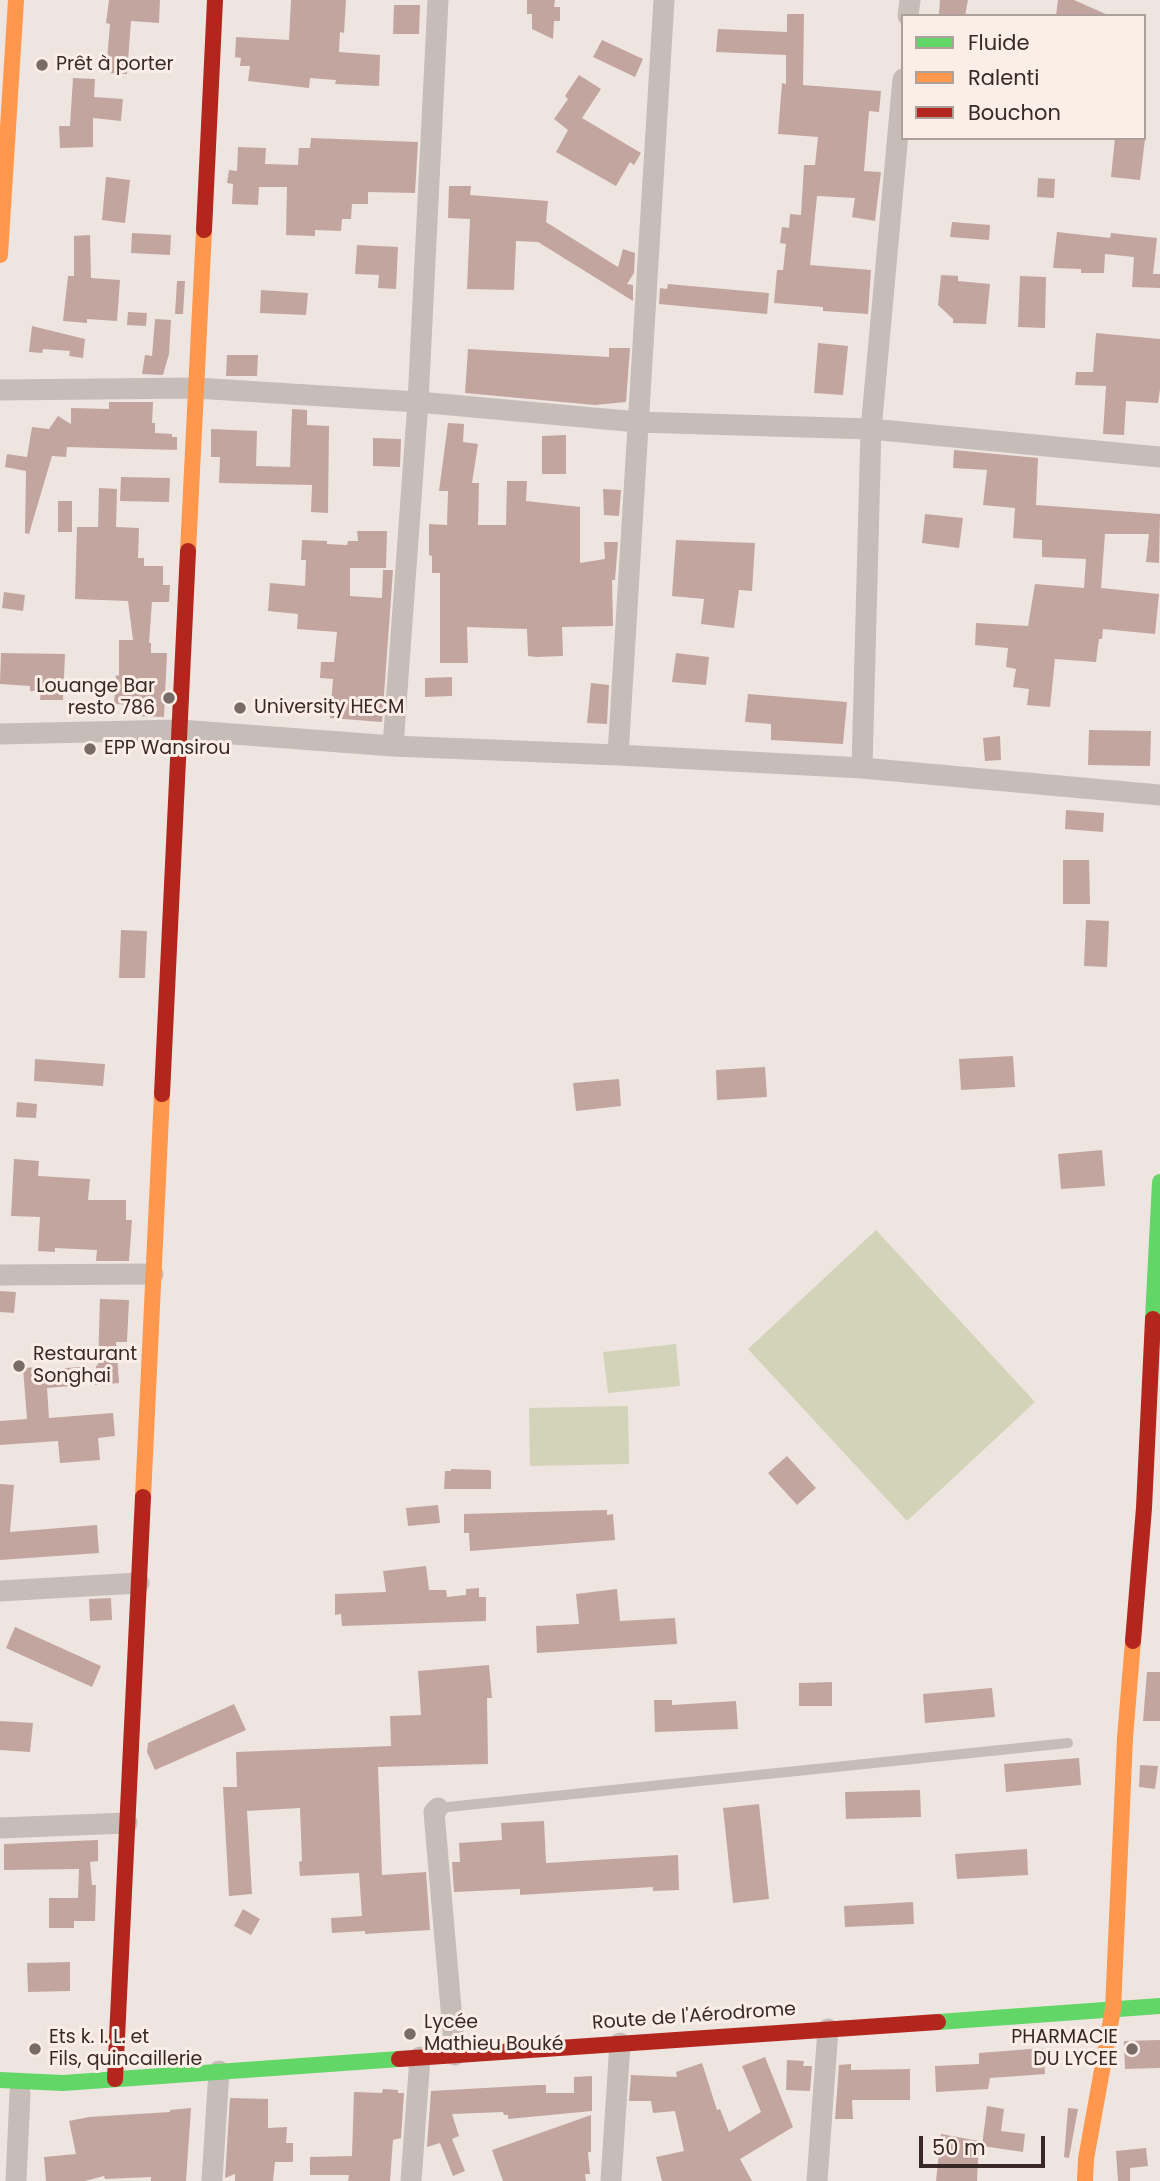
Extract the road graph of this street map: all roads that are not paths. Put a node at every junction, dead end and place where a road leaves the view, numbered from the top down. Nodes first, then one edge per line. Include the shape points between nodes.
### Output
1 (16, 0) edge
2 (215, 0) edge
3 (438, 0) edge
4 (664, 0) edge
5 (901, 101) edge
6 (0, 255) edge
7 (196, 388) junction
8 (0, 390) edge
9 (418, 402) junction
10 (638, 422) junction
11 (871, 429) junction
12 (1160, 457) edge
13 (180, 730) junction
14 (0, 734) edge
15 (393, 746) junction
16 (618, 755) junction
17 (862, 768) junction
18 (1160, 795) edge
19 (1160, 1182) edge
20 (153, 1274) junction
21 (0, 1275) edge
22 (1152, 1507) edge
23 (139, 1583) junction
24 (0, 1591) edge
25 (1069, 1743) dead end
26 (438, 1808) joint
27 (127, 1824) junction
28 (0, 1828) edge
29 (1160, 2006) edge
30 (1113, 2009) junction
31 (828, 2029) junction
32 (621, 2043) junction
33 (455, 2055) junction
34 (420, 2057) junction
35 (219, 2071) junction
36 (115, 2079) junction
37 (0, 2080) edge
38 (62, 2082) junction
39 (11, 2095) joint
40 (16, 2181) edge
41 (212, 2181) edge
42 (411, 2181) edge
43 (611, 2181) edge
44 (817, 2181) edge
45 (1085, 2181) edge

1 - 6 street
2 - 7 street
3 - 9 street
4 - 10 street
5 - 11 street
7 - 8 street
7 - 9 street
7 - 13 street
9 - 10 street
9 - 15 street
10 - 11 street
10 - 16 street
11 - 12 street
11 - 17 street
13 - 14 street
13 - 15 street
13 - 20 street
15 - 16 street
16 - 17 street
17 - 18 street
19 - 22 street
20 - 21 street
20 - 23 street
22 - 30 street via 1125,1738
23 - 24 street
23 - 27 street
25 - 26 lane
26 - 33 street via 434,1812
27 - 28 street
27 - 36 street
29 - 30 street, Route de l'Aérodrome
30 - 31 street, Route de l'Aérodrome
30 - 45 street
31 - 32 street, Route de l'Aérodrome
31 - 44 street
32 - 33 street, Route de l'Aérodrome
32 - 43 street
33 - 34 street, Route de l'Aérodrome
34 - 35 street, Route de l'Aérodrome
34 - 42 street
35 - 36 street, Route de l'Aérodrome
35 - 41 street
36 - 38 street, Route de l'Aérodrome
37 - 38 street, Route de l'Aérodrome
38 - 39 street, Route de l'Aérodrome
39 - 40 street

